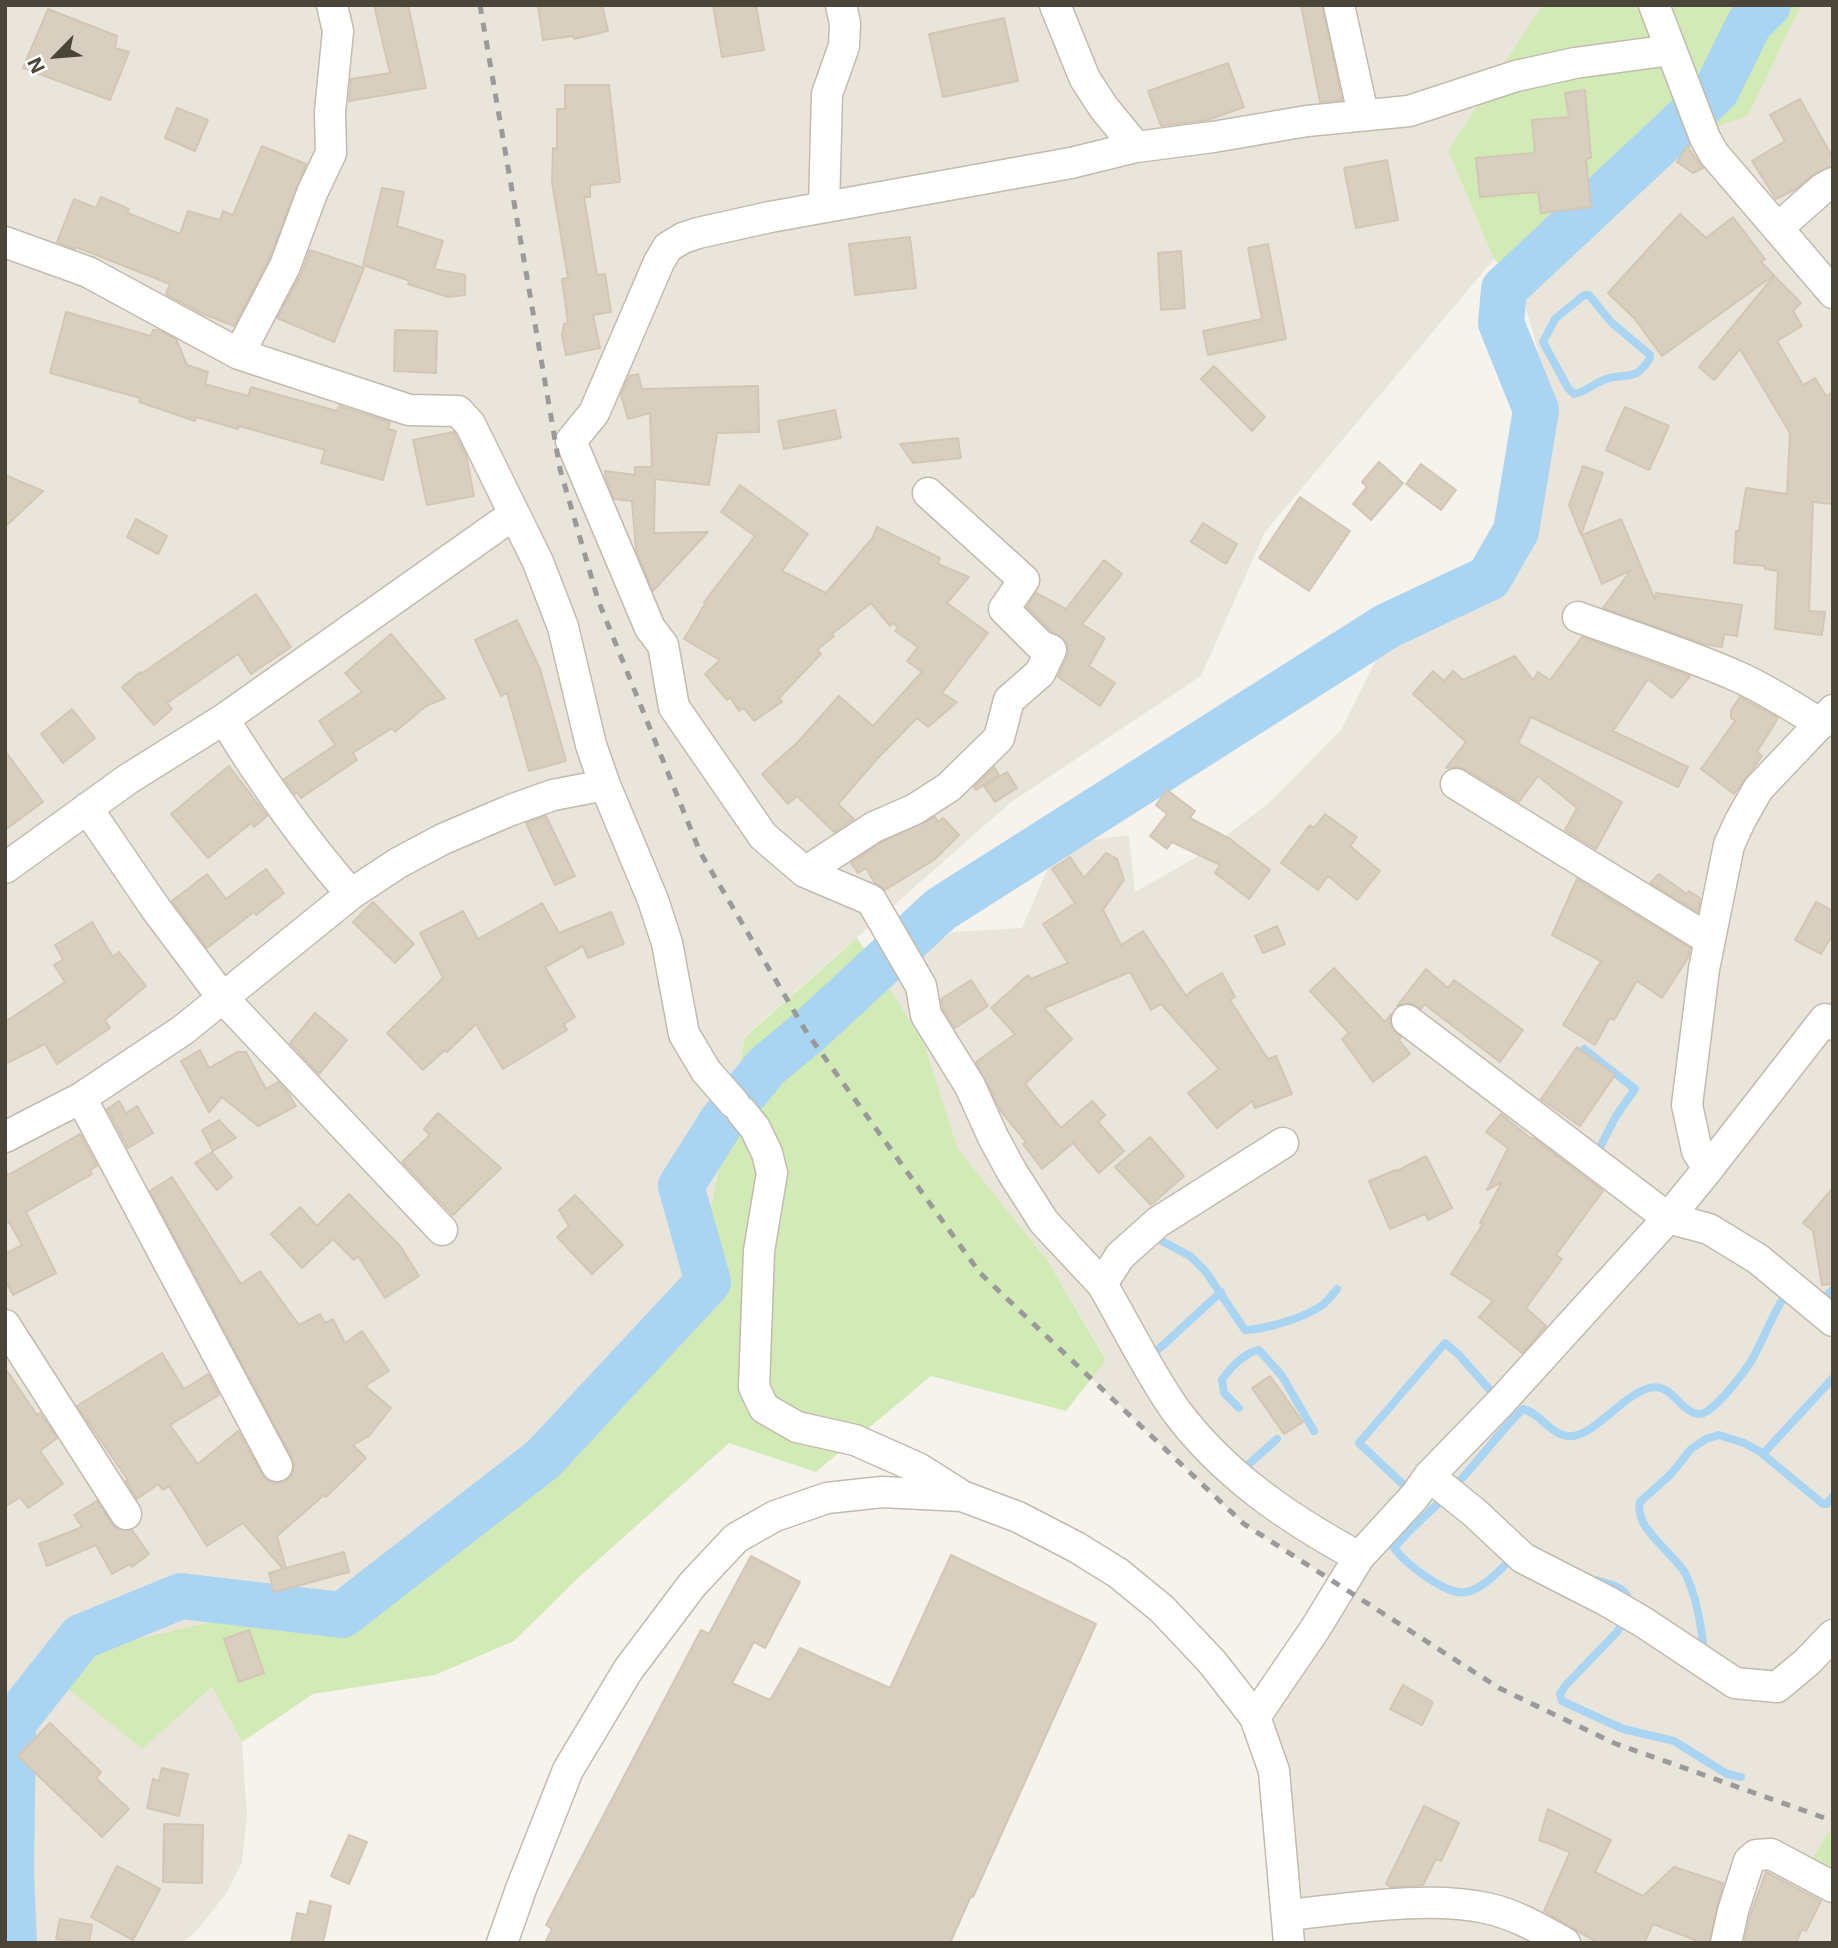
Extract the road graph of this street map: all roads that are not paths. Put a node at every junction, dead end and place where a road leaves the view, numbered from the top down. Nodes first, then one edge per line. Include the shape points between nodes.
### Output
1 (332, 5) edge
2 (841, 5) edge
3 (1055, 5) edge
4 (1339, 5) edge
5 (1654, 5) edge
6 (1671, 50) junction
7 (1363, 114) junction
8 (1136, 147) junction
9 (1833, 183) edge
10 (824, 207) junction
11 (1778, 229) junction
12 (5, 242) edge
13 (1833, 293) edge
14 (239, 354) junction
15 (928, 493) dead end
16 (513, 515) junction
17 (1578, 618) dead end
18 (1827, 717) edge
19 (224, 719) junction
20 (1456, 783) dead end
21 (606, 785) junction
22 (87, 808) junction
23 (5, 868) edge
24 (805, 872) junction
25 (351, 894) junction
26 (1710, 940) junction
27 (222, 998) junction
28 (1830, 1017) edge
29 (1407, 1020) dead end
30 (81, 1098) junction
31 (5, 1137) edge
32 (1283, 1143) dead end
33 (1708, 1170) junction
34 (1668, 1218) junction
35 (442, 1230) dead end
36 (1102, 1284) junction
37 (1833, 1321) edge
38 (5, 1325) edge
39 (277, 1466) dead end
40 (1429, 1476) junction
41 (962, 1496) junction
42 (126, 1514) dead end
43 (1359, 1557) junction
44 (1833, 1635) edge
45 (1255, 1717) junction
46 (1833, 1887) edge
47 (1288, 1929) edge
48 (502, 1943) edge
49 (1565, 1943) edge
50 (1726, 1943) edge

1 - 14 street via 338,31 331,153 285,266
2 - 10 street via 844,46 827,94
3 - 8 street via 1085,79
4 - 7 street
5 - 6 street
6 - 7 street via 1575,63 1516,76 1409,111
6 - 11 street via 1714,154
7 - 8 street
8 - 10 street
9 - 11 street
10 - 24 street via 698,233 668,247 594,413 571,441 650,628 663,645 674,708 763,836
11 - 13 street
12 - 14 street via 88,272
14 - 16 street via 409,410 458,411 480,441
15 - 24 street via 1024,580 1004,608 1041,646 1051,650 1041,673 1009,700 999,738 949,788 874,827
16 - 19 street
16 - 21 street via 538,562 563,627 591,745
17 - 18 street via 1684,654
18 - 26 street via 1758,789 1740,821 1729,845
19 - 22 street
19 - 25 street via 258,775
20 - 26 street
21 - 25 street via 553,795 511,810 432,845
21 - 41 street via 667,943 684,1034 706,1071 755,1128 767,1153 772,1173 759,1251 754,1387 764,1408 797,1427 855,1440 918,1468
22 - 23 street
22 - 27 street
24 - 36 street via 871,900 921,986 926,1014 970,1086 1012,1172 1044,1222
25 - 27 street
26 - 33 street via 1687,1105 1697,1151
27 - 30 street via 183,1030
27 - 35 street
28 - 33 street
29 - 34 street
30 - 31 street
30 - 39 street
32 - 36 street via 1158,1222 1120,1256
33 - 34 street
34 - 37 street via 1709,1229 1758,1259
34 - 40 street
36 - 43 street via 1160,1387 1198,1438 1278,1509
38 - 42 street
40 - 43 street
40 - 44 street via 1523,1558 1643,1622 1735,1683 1777,1687
41 - 45 street via 1018,1517 1118,1573 1162,1609
41 - 48 street via 882,1492 827,1498 775,1517 736,1538 692,1585 628,1670 568,1770
43 - 45 street
45 - 47 street via 1274,1771
46 - 50 street via 1771,1854 1756,1855 1749,1861
47 - 49 street via 1386,1905 1454,1904 1487,1908

